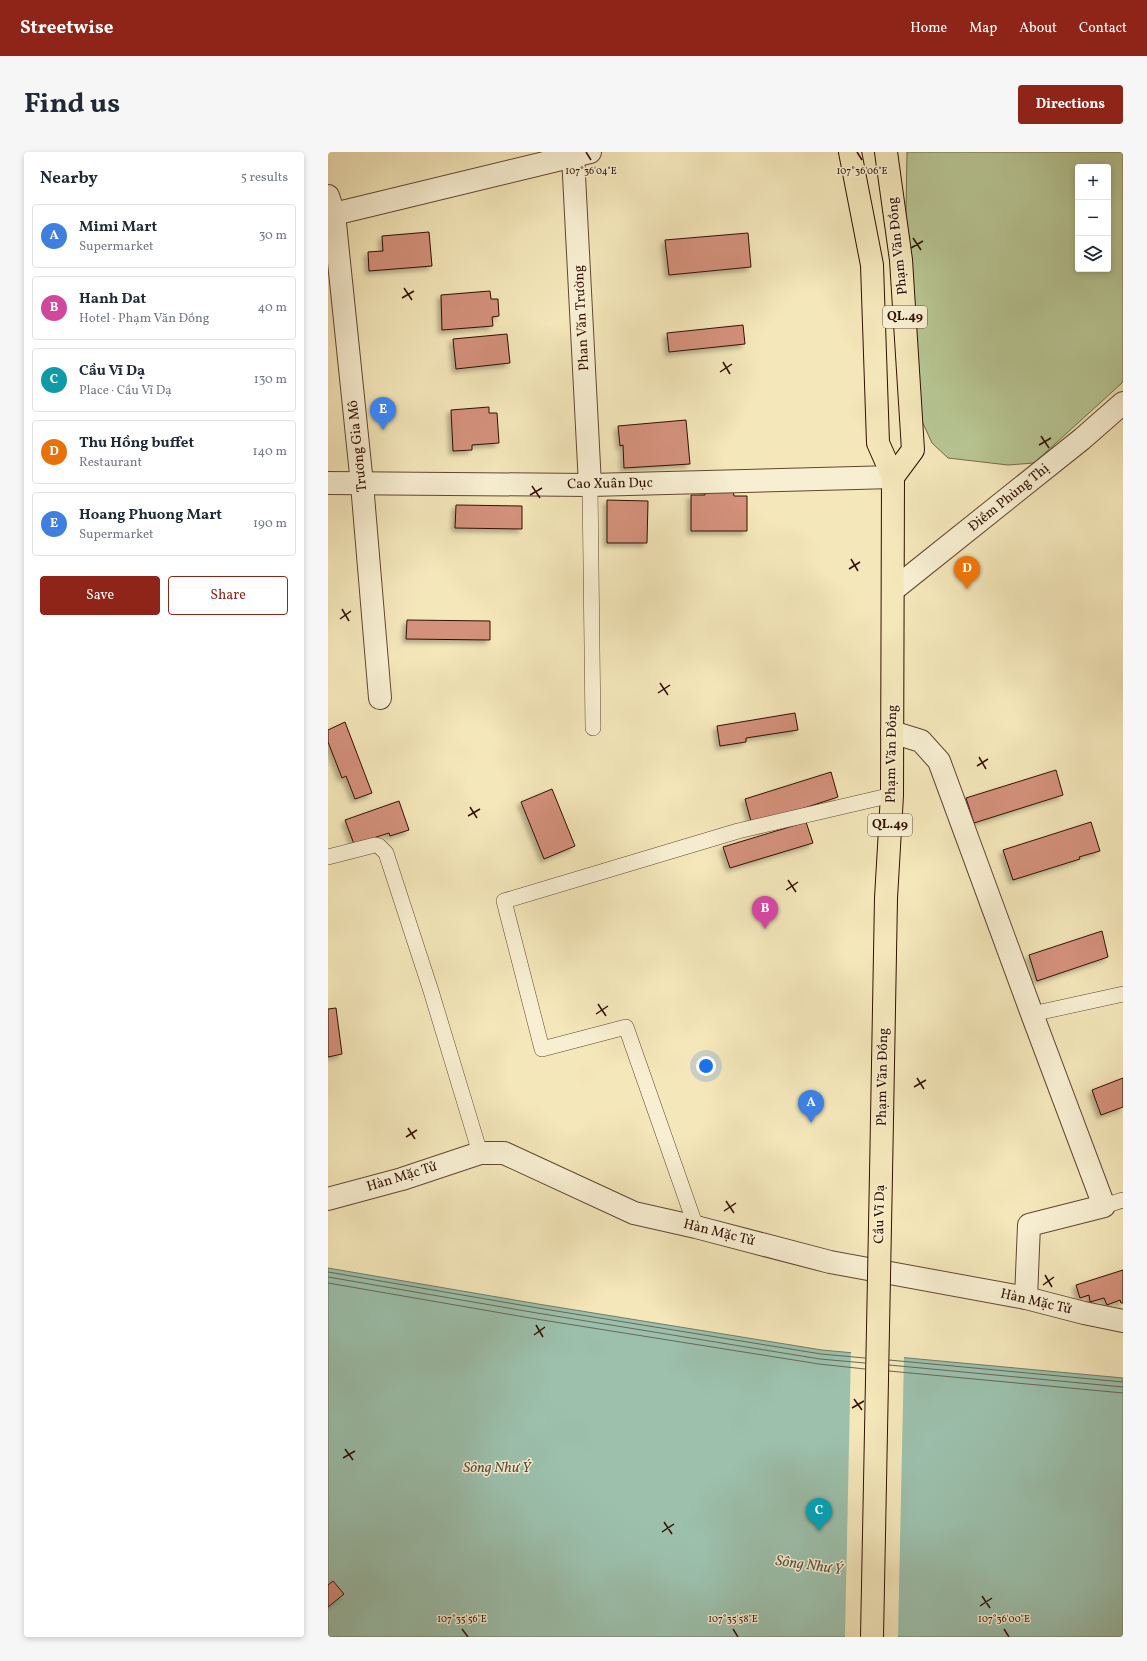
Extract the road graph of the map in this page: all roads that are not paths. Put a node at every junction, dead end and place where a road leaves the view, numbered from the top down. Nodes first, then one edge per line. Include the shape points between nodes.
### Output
1 (850, 152) edge
2 (886, 152) edge
3 (578, 153) edge
4 (331, 205) edge
5 (1123, 403) edge
6 (893, 476) junction
7 (328, 483) edge
8 (362, 484) junction
9 (590, 485) junction
10 (893, 590) junction
11 (380, 698) dead end
12 (593, 728) dead end
13 (892, 732) junction
14 (892, 794) junction
15 (328, 857) edge
16 (1123, 994) edge
17 (1032, 1014) junction
18 (480, 1153) junction
19 (881, 1174) joint
20 (328, 1198) edge
21 (1114, 1203) edge
22 (696, 1227) junction
23 (1026, 1298) junction
24 (1123, 1321) edge
25 (872, 1637) edge

1 - 6 main road, Phạm Văn Đồng / QL.49 via 872,265 878,443
2 - 6 main road, Phạm Văn Đồng / QL.49 via 901,260 913,450
3 - 4 street
3 - 9 street, Phan Văn Trường
4 - 8 street, Trương Gia Mô
5 - 10 street, Điềm Phùng Thị via 1082,439
6 - 9 street, Cao Xuân Dục
6 - 10 main road, Phạm Văn Đồng / QL.49
7 - 8 street, Cao Xuân Dục
8 - 9 street, Cao Xuân Dục
8 - 11 street, Trương Gia Mô
9 - 12 lane
10 - 13 main road, Phạm Văn Đồng / QL.49
13 - 14 main road, Phạm Văn Đồng / QL.49
13 - 17 street via 921,741 939,761
14 - 19 main road, Phạm Văn Đồng / QL.49 via 886,898
14 - 22 lane via 738,831 504,901 542,1049 626,1027
15 - 18 lane via 375,845 380,846 386,853
16 - 17 lane
17 - 21 street
18 - 20 street, Hàn Mặc Tử via 402,1179
18 - 22 street, Hàn Mặc Tử via 504,1153 634,1213
19 - 25 main road, Cầu Vĩ Dạ / QL.49, bridge
21 - 23 street via 1029,1225
22 - 23 street, Hàn Mặc Tử via 830,1262
23 - 24 street, Hàn Mặc Tử via 1084,1314

